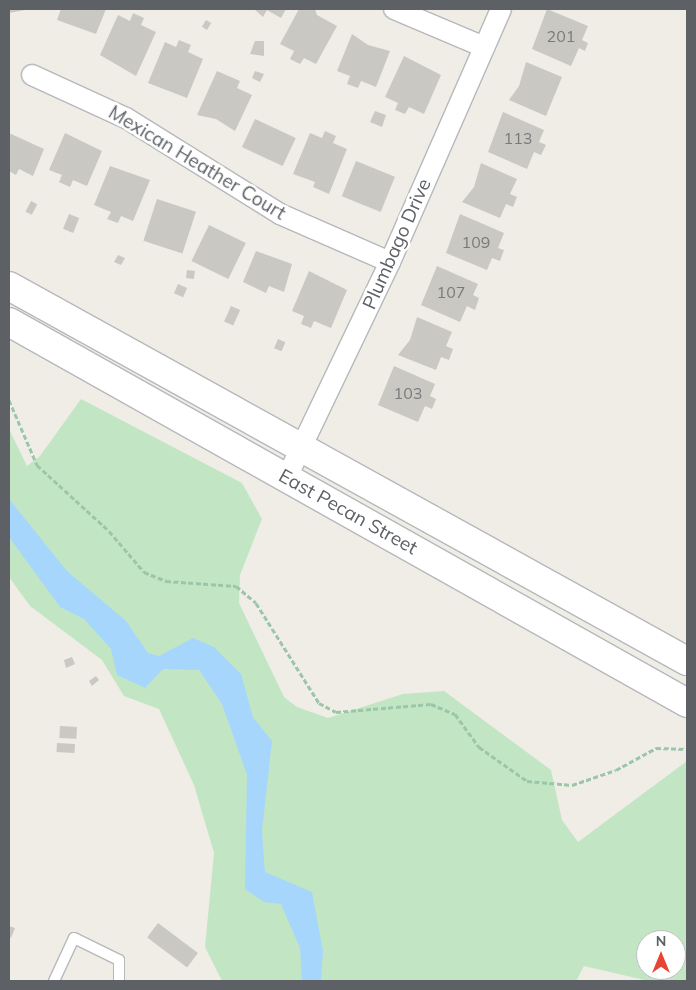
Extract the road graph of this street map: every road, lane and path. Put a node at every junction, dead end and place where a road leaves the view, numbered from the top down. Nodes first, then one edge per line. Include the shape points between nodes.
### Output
1 (394, 9) edge
2 (501, 9) edge
3 (484, 47) junction
4 (32, 75) dead end
5 (390, 262) junction
6 (9, 286) edge
7 (9, 322) edge
8 (9, 400) edge
9 (300, 450) junction
10 (287, 478) junction
11 (687, 661) edge
12 (687, 704) edge
13 (687, 749) edge
14 (54, 981) edge
15 (119, 981) edge

1 - 3 street
2 - 3 street, Plumbago Drive
3 - 5 street, Plumbago Drive
4 - 5 street, Mexican Heather Court via 126,118 280,214
5 - 9 street, Plumbago Drive
6 - 9 main road, East Pecan Street
7 - 10 main road, East Pecan Street
8 - 13 path via 37,465 109,531 144,572 166,581 236,586 256,603 319,704 336,712 431,704 455,714 479,747 527,781 572,785 616,770 656,748
9 - 10 street, Plumbago Drive
9 - 11 main road, East Pecan Street
10 - 12 main road, East Pecan Street
14 - 15 lane via 74,938 119,960

